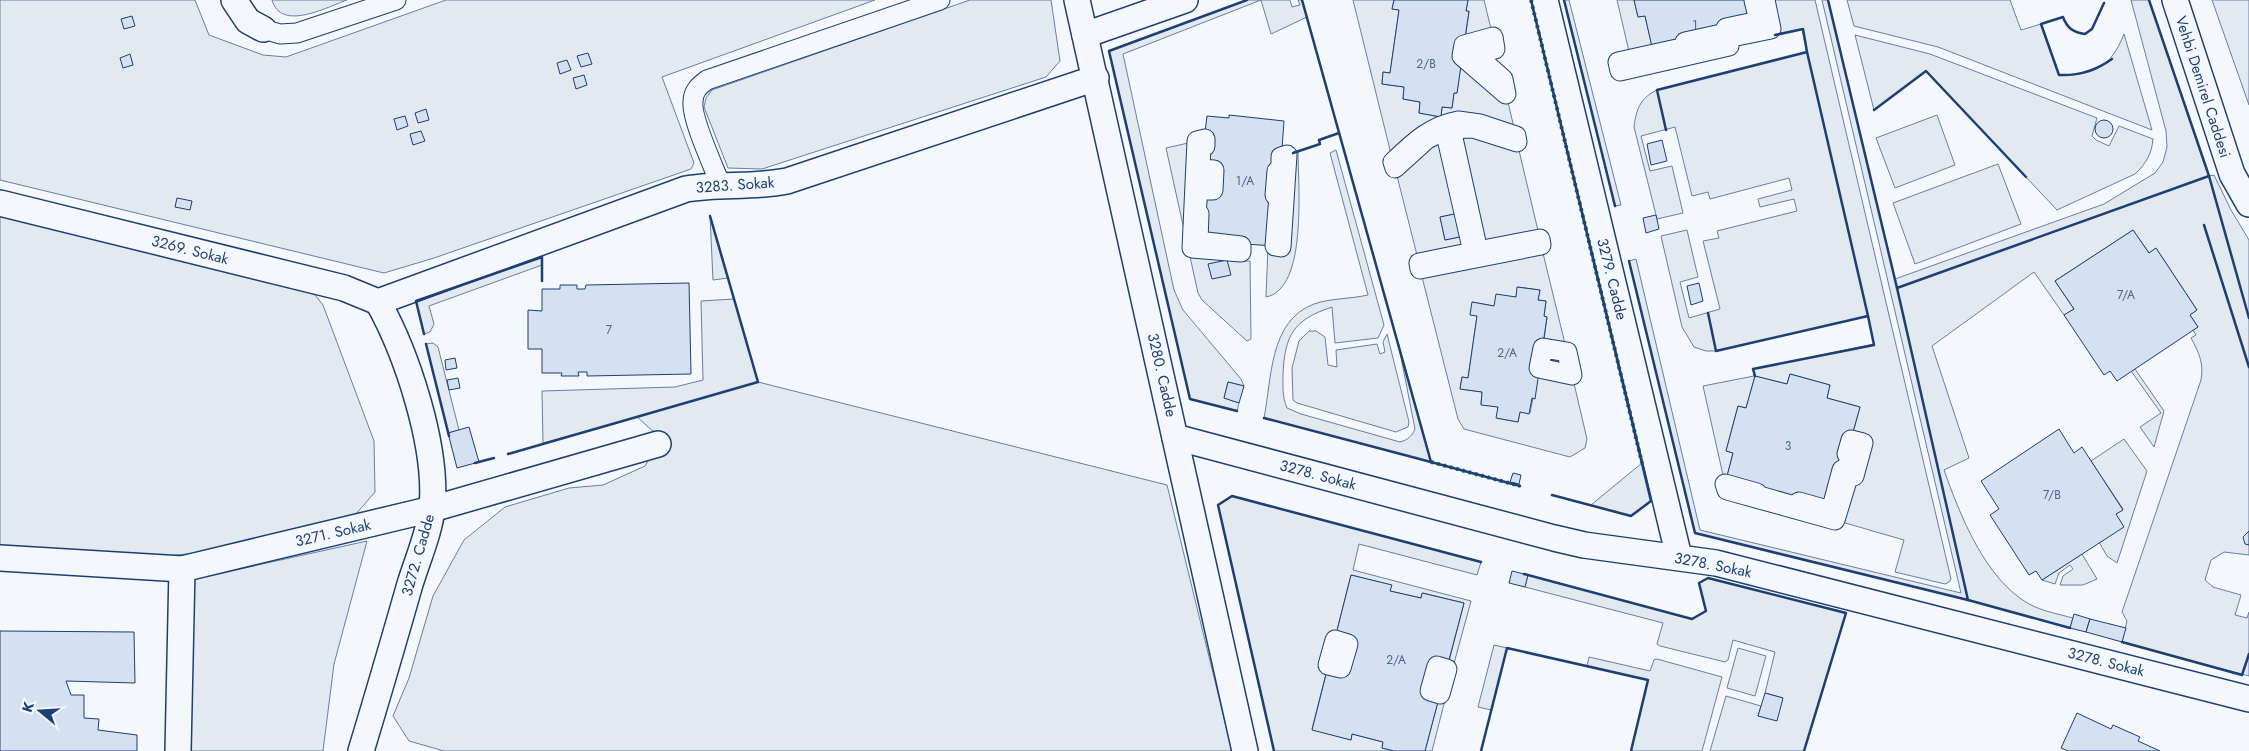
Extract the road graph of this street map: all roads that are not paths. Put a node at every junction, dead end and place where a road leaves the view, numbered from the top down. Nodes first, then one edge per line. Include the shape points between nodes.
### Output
1 (234, 0) edge
2 (396, 0) edge
3 (940, 0) edge
4 (1077, 0) edge
5 (1185, 0) edge
6 (1545, 0) edge
7 (1754, 0) edge
8 (1765, 0) edge
9 (2175, 0) edge
10 (263, 29) joint
11 (1085, 35) junction
12 (1096, 78) junction
13 (721, 186) junction
14 (0, 203) edge
15 (2249, 204) edge
16 (1241, 252) joint
17 (1419, 263) joint
18 (378, 302) junction
19 (1175, 437) junction
20 (658, 444) dead end
21 (1725, 484) joint
22 (432, 509) junction
23 (1679, 557) junction
24 (0, 558) edge
25 (182, 569) junction
26 (2249, 699) edge
27 (178, 751) edge
28 (362, 751) edge
29 (1245, 751) edge

1 - 10 street via 248,21
2 - 10 street via 297,33 280,34
3 - 13 street via 700,85 695,91 692,109
4 - 11 street, 3280. Cadde
5 - 11 street
6 - 23 street, 3279. Cadde
7 - 8 street via 1759,21 1726,28 1726,33 1685,42 1686,48 1618,62 1620,71 1729,46 1727,38 1771,28
9 - 15 street, Vehbi Demirel Caddesi via 2232,174
11 - 12 street, 3280. Cadde
12 - 13 street, 3283. Sokak via 787,181 759,186
12 - 19 street, 3280. Cadde
13 - 18 street, 3283. Sokak via 686,189
14 - 18 street, 3269. Sokak via 344,288
16 - 16 street via 1241,246 1198,241 1198,190 1213,190 1214,170 1200,169 1201,145 1205,146 1206,139 1197,141 1192,248
17 - 17 street via 1420,269 1541,245 1540,239 1478,251 1450,129 1473,128 1517,142 1516,136 1480,124 1445,123 1422,136 1394,162 1395,168 1427,139 1445,130 1473,252
18 - 22 street, 3272. Cadde via 404,358 424,428 430,459
19 - 23 street, 3278. Sokak via 1554,538
19 - 29 street, 3280. Cadde
20 - 22 street, 3271. Sokak
21 - 21 street via 1727,490 1835,520 1849,474 1854,476 1863,443 1850,440 1847,454 1851,455 1846,471 1842,470 1831,511 1799,502 1798,507 1777,502
22 - 25 street, 3271. Sokak
22 - 28 street, 3272. Cadde
23 - 26 street, 3278. Sokak via 1716,563
24 - 25 street, 3271. Sokak
25 - 27 street

